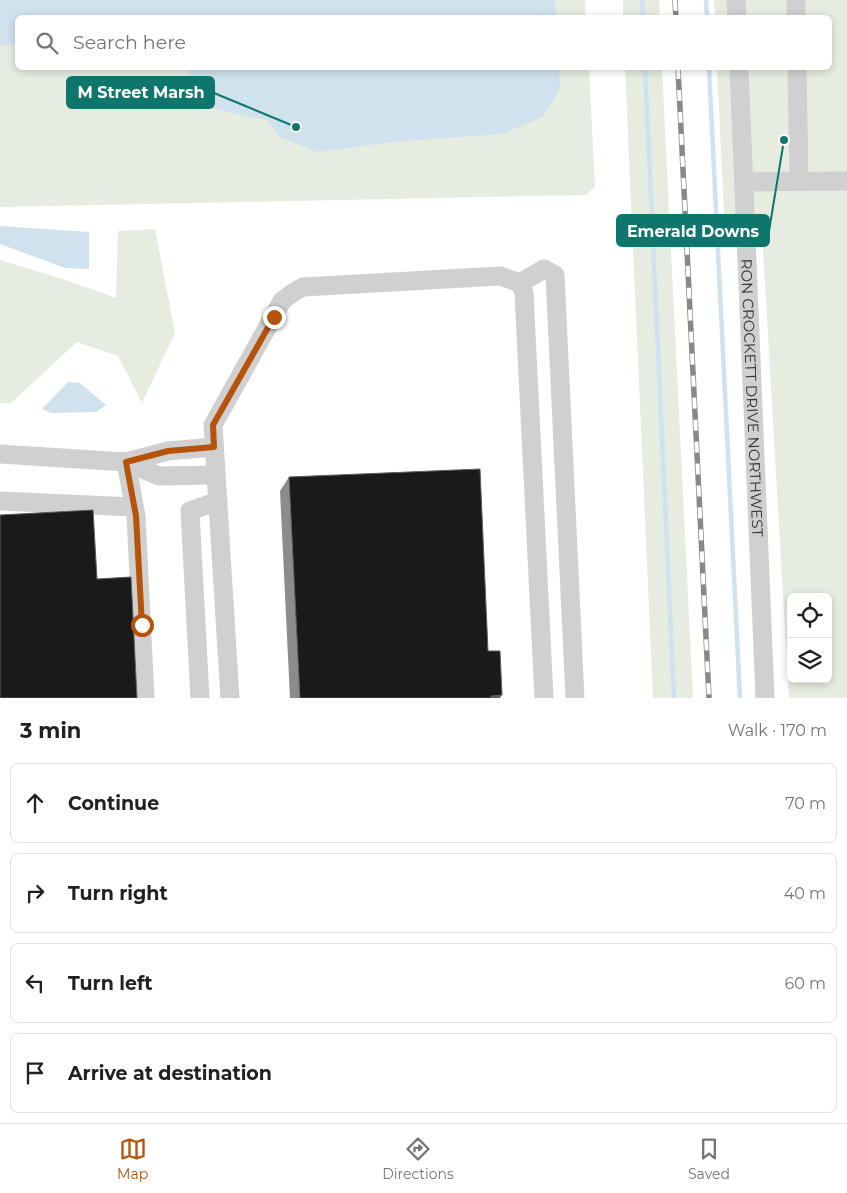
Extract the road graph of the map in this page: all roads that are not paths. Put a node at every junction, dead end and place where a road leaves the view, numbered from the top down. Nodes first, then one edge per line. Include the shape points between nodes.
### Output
1 (736, 0) edge
2 (796, 0) edge
3 (737, 15) edge
4 (796, 15) edge
5 (739, 70) edge
6 (797, 70) edge
7 (847, 181) edge
8 (744, 182) junction
9 (799, 182) junction
10 (520, 283) junction
11 (214, 447) junction
12 (0, 454) edge
13 (126, 462) junction
14 (216, 475) junction
15 (0, 501) edge
16 (218, 501) junction
17 (134, 507) junction
18 (145, 698) edge
19 (200, 698) edge
20 (230, 698) edge
21 (544, 698) edge
22 (575, 698) edge
23 (765, 698) edge

1 - 3 street
2 - 4 street
5 - 8 street, RON CROCKETT DRIVE NORTHWEST
6 - 9 street
7 - 9 street
8 - 9 street
8 - 23 street, RON CROCKETT DRIVE NORTHWEST
10 - 11 street via 500,276 303,287 282,302 213,425
10 - 21 street via 524,293
10 - 22 street via 544,269 555,275
11 - 13 street via 168,451
11 - 14 street
12 - 13 street
13 - 14 street via 158,476
13 - 17 street
14 - 16 street
15 - 17 street
16 - 19 street via 190,511
16 - 20 street
17 - 18 street

